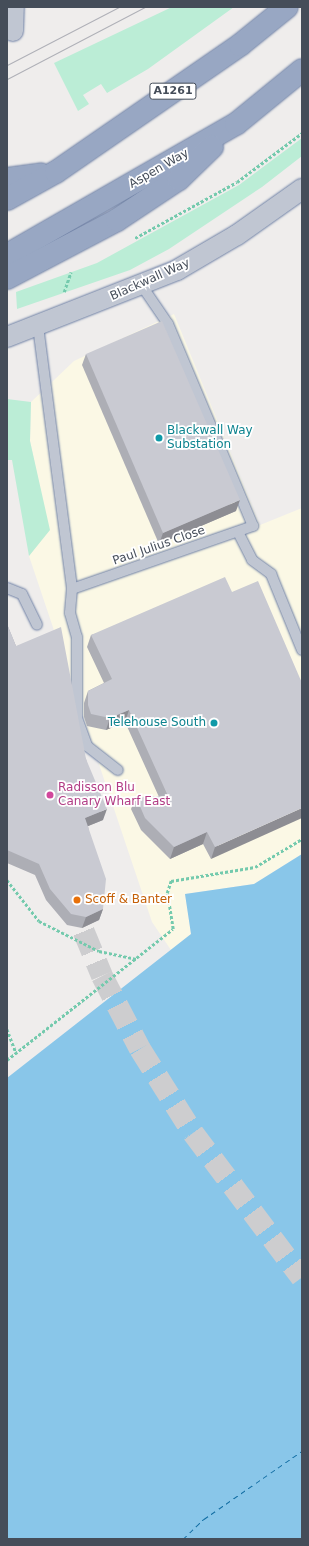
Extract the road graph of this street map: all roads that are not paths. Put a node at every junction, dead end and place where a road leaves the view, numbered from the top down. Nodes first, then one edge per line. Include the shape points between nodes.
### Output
1 (287, 7) edge
2 (11, 10) edge
3 (13, 31) dead end
4 (302, 70) edge
5 (236, 124) junction
6 (56, 172) junction
7 (7, 180) edge
8 (302, 189) edge
9 (7, 199) edge
10 (7, 255) edge
11 (7, 278) edge
12 (142, 286) junction
13 (38, 326) junction
14 (7, 337) edge
15 (238, 532) junction
16 (7, 588) edge
17 (72, 589) junction
18 (37, 625) dead end
19 (302, 650) edge
20 (118, 770) dead end

1 - 6 highway, A1261 via 240,45
2 - 3 street
4 - 5 highway, Aspen Way
5 - 10 highway, Aspen Way
5 - 11 highway via 179,179 117,220
6 - 7 highway, A1261
6 - 9 highway, A1261
8 - 12 street, Blackwall Way via 238,235 177,270
12 - 13 street, Blackwall Way
12 - 15 lane, Paul Julius Close via 168,324 253,526
13 - 14 street, Blackwall Way
13 - 17 lane
15 - 17 lane, Paul Julius Close
15 - 19 lane via 252,560 271,574
16 - 18 lane via 22,594
17 - 20 lane via 70,612 77,637 77,718 87,746

